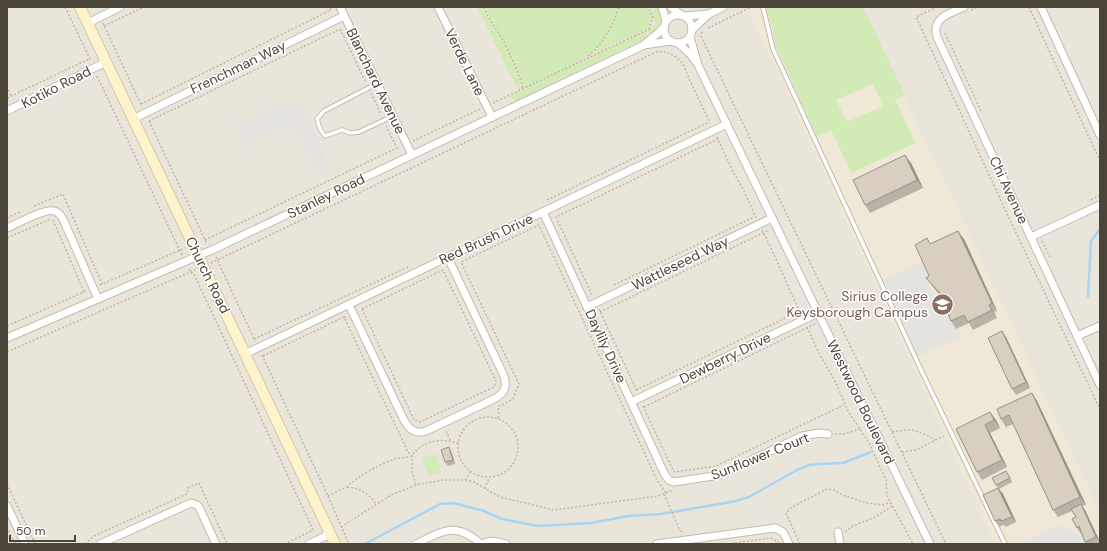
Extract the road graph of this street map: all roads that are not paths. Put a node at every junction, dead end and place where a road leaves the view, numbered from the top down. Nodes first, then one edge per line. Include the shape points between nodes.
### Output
1 (80, 7) edge
2 (120, 7) edge
3 (340, 7) edge
4 (438, 7) edge
5 (662, 7) edge
6 (671, 7) edge
7 (723, 7) edge
8 (763, 7) edge
9 (964, 7) edge
10 (1041, 7) edge
11 (683, 15) junction
12 (344, 16) junction
13 (706, 16) junction
14 (88, 23) junction
15 (665, 24) junction
16 (691, 33) junction
17 (674, 42) junction
18 (642, 46) junction
19 (106, 62) junction
20 (698, 65) junction
21 (378, 83) junction
22 (7, 111) edge
23 (393, 116) junction
24 (492, 117) junction
25 (133, 119) junction
26 (727, 124) junction
27 (1100, 135) edge
28 (412, 155) junction
29 (1100, 205) edge
30 (544, 212) junction
31 (772, 218) junction
32 (7, 228) edge
33 (1031, 237) junction
34 (199, 256) junction
35 (448, 258) junction
36 (98, 299) junction
37 (348, 305) junction
38 (587, 307) junction
39 (818, 313) junction
40 (1100, 326) edge
41 (1077, 336) junction
42 (7, 338) edge
43 (245, 354) junction
44 (1100, 385) edge
45 (632, 402) junction
46 (828, 434) road end
47 (669, 480) joint
48 (7, 506) edge
49 (330, 534) junction
50 (697, 542) edge
51 (25, 544) edge
52 (100, 544) edge
53 (216, 544) edge
54 (309, 544) edge
55 (335, 544) edge
56 (416, 544) edge
57 (482, 544) edge
58 (506, 544) edge
59 (657, 544) edge
60 (789, 544) edge
61 (930, 544) edge
62 (1005, 544) edge

1 - 14 main road, Church Road
2 - 14 street
3 - 12 street, Blanchard Avenue
4 - 24 street, Verde Lane
5 - 15 street
6 - 11 street
7 - 13 street
8 - 62 lane via 773,49 922,372
9 - 33 street, Chi Avenue via 940,19 936,31
10 - 27 street
11 - 13 street
11 - 15 street via 672,16
11 - 16 street via 691,22
12 - 21 street, Blanchard Avenue
12 - 25 street, Frenchman Way
13 - 16 street
14 - 19 main road, Church Road
15 - 17 street via 665,35
15 - 18 street, Stanley Road
16 - 17 street via 687,40
16 - 20 street, Westwood Boulevard
17 - 18 street, Stanley Road
17 - 20 street, Westwood Boulevard via 690,54
18 - 24 street, Stanley Road
19 - 22 street, Kotiko Road
19 - 25 main road, Church Road
20 - 26 street, Westwood Boulevard
21 - 23 street, Blanchard Avenue
21 - 23 lane via 324,111 317,119 320,129 325,136 342,130 350,133 359,132
23 - 28 street, Blanchard Avenue
24 - 28 street, Stanley Road
25 - 34 main road, Church Road
26 - 30 street, Red Brush Drive
26 - 31 street, Westwood Boulevard
28 - 34 street, Stanley Road
29 - 33 street
30 - 35 street, Red Brush Drive
30 - 38 street, Daylily Drive
31 - 38 street, Wattleseed Way
31 - 39 street, Westwood Boulevard
32 - 36 street via 46,211 58,212
33 - 41 street, Chi Avenue
34 - 36 street, Stanley Road
34 - 43 main road, Church Road
35 - 37 street, Red Brush Drive
35 - 37 street via 504,376 506,387 504,392 494,399 426,431 418,433 408,427
36 - 42 street, Stanley Road
37 - 43 street, Red Brush Drive
38 - 45 street, Daylily Drive
39 - 45 street, Dewberry Drive
39 - 61 street, Westwood Boulevard
40 - 41 street
41 - 44 street, Chi Avenue
43 - 49 main road, Church Road
45 - 47 street, Daylily Drive
46 - 47 street, Sunflower Court via 802,436 720,475 678,482
48 - 51 street
49 - 54 street
49 - 55 main road, Church Road
50 - 59 street
50 - 60 street via 775,528 783,532
52 - 53 street via 191,503 199,507
56 - 57 street via 450,530 466,534
57 - 58 street via 495,541

